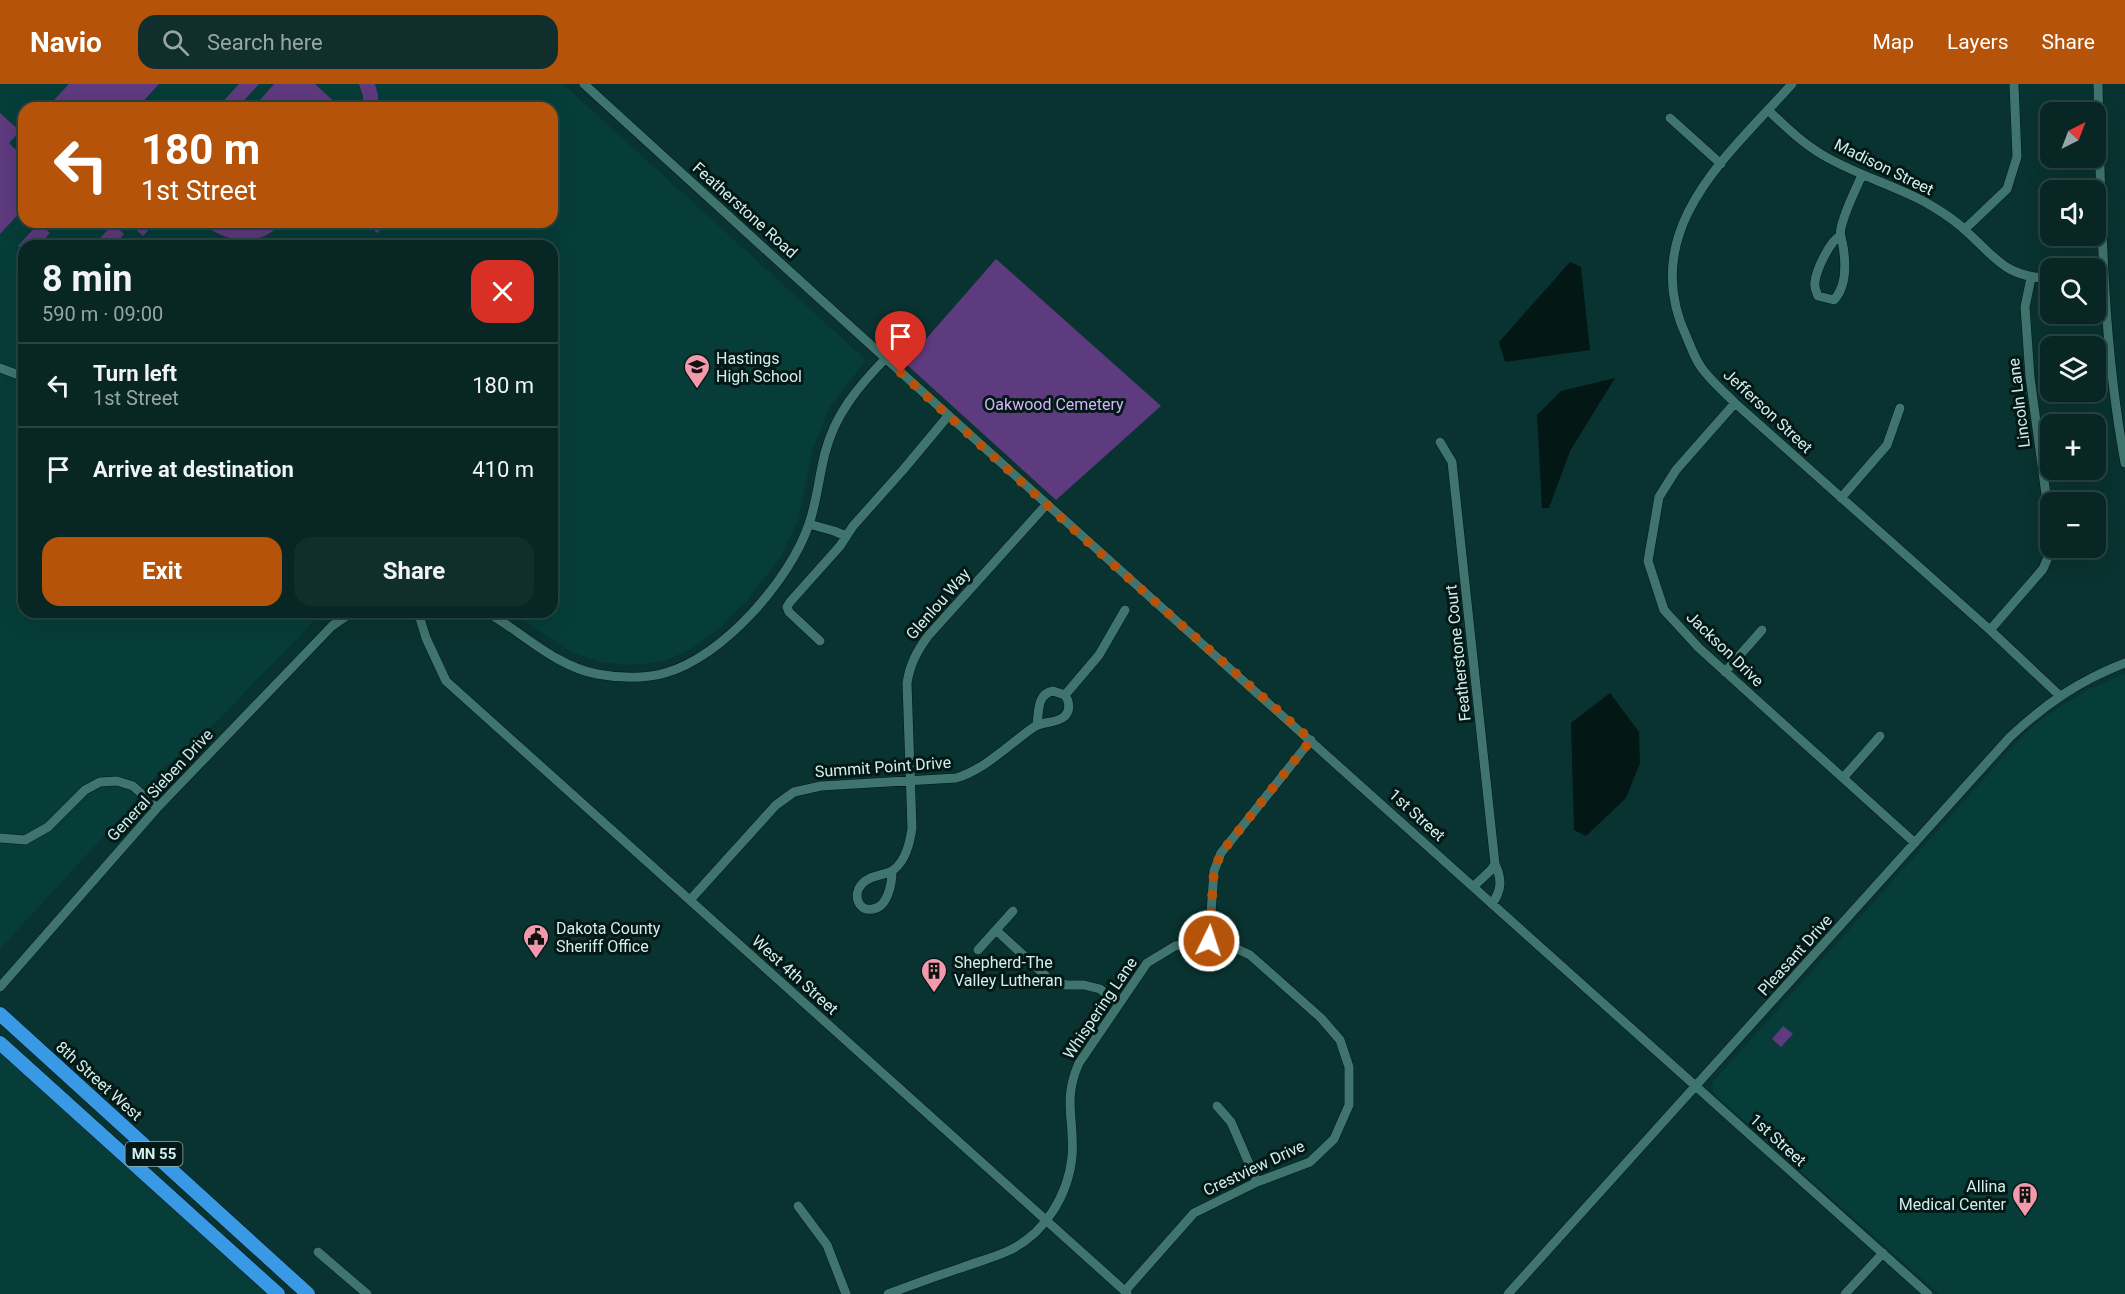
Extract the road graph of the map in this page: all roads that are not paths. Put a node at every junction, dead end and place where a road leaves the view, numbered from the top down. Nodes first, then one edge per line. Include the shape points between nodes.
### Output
1 (584, 84) edge
2 (1792, 84) edge
3 (2014, 84) edge
4 (2098, 84) edge
5 (1768, 110) junction
6 (1670, 118) dead end
7 (1721, 164) junction
8 (1862, 175) junction
9 (1965, 229) junction
10 (1840, 236) junction
11 (2100, 258) edge
12 (2031, 278) junction
13 (2040, 278) edge
14 (2106, 324) edge
15 (885, 358) junction
16 (0, 368) edge
17 (18, 375) edge
18 (1735, 404) junction
19 (1900, 408) dead end
20 (948, 416) junction
21 (1440, 442) dead end
22 (2125, 463) edge
23 (2046, 492) edge
24 (1841, 498) junction
25 (1046, 505) junction
26 (809, 524) junction
27 (846, 536) junction
28 (2048, 558) edge
29 (1125, 610) dead end
30 (343, 618) edge
31 (420, 618) edge
32 (496, 618) edge
33 (1762, 630) dead end
34 (1990, 630) junction
35 (820, 641) dead end
36 (2125, 663) edge
37 (1725, 672) junction
38 (1065, 695) junction
39 (2059, 695) junction
40 (1037, 724) junction
41 (1880, 736) dead end
42 (1311, 740) junction
43 (1843, 778) junction
44 (909, 781) junction
45 (157, 808) junction
46 (0, 838) edge
47 (1915, 843) junction
48 (1495, 864) junction
49 (892, 871) junction
50 (1473, 887) junction
51 (690, 900) junction
52 (1492, 904) junction
53 (1013, 911) dead end
54 (996, 930) junction
55 (1209, 941) junction
56 (978, 950) dead end
57 (0, 987) edge
58 (1119, 1004) junction
59 (0, 1014) edge
60 (0, 1043) edge
61 (1696, 1087) junction
62 (1217, 1106) dead end
63 (1257, 1182) junction
64 (798, 1206) dead end
65 (1045, 1220) junction
66 (318, 1252) dead end
67 (1883, 1253) junction
68 (1126, 1292) edge
69 (278, 1294) edge
70 (308, 1294) edge
71 (367, 1294) edge
72 (846, 1294) edge
73 (888, 1294) edge
74 (1508, 1294) edge
75 (1845, 1294) edge
76 (1928, 1294) edge

1 - 15 street, Featherstone Road
2 - 5 street, Jefferson Street
3 - 9 street via 2017,157 2007,189
4 - 11 street
5 - 7 street, Jefferson Street
5 - 8 street, Madison Street via 1820,153
6 - 7 street
7 - 18 street, Jefferson Street via 1684,219 1673,284 1681,324 1701,367
8 - 9 street, Madison Street via 1925,202
8 - 10 street
9 - 12 street, Madison Street via 1999,264
10 - 10 street via 1844,244 1844,283 1834,300 1826,299 1818,296 1814,285 1833,240
12 - 13 street, Madison Street
12 - 23 street, Lincoln Lane via 2025,307
14 - 22 street
15 - 20 street, 1st Street
15 - 26 street via 839,414 825,452
16 - 17 street
18 - 24 street, Jefferson Street
18 - 37 street, Jackson Drive via 1676,470 1659,497 1648,561 1664,610
19 - 24 street via 1887,445
20 - 25 street, 1st Street
20 - 27 street
21 - 48 street, Featherstone Court via 1452,462
24 - 34 street, Jefferson Street
25 - 42 street, 1st Street
25 - 44 street, Glenlou Way via 917,651 907,683
26 - 27 street
26 - 32 street via 791,563 735,631 693,662 664,674 597,674 566,663
27 - 35 street via 787,608
28 - 34 street via 2043,569
29 - 38 street via 1100,655
30 - 45 street, General Sieben Drive
31 - 51 street, West 4th Street via 444,676 454,689
33 - 37 street
34 - 39 street, Jefferson Street
36 - 39 street, Pleasant Drive
37 - 43 street, Jackson Drive
38 - 40 street via 1067,713 1056,721
38 - 40 street via 1053,691 1043,696
39 - 47 street, Pleasant Drive via 2010,737
40 - 44 street, Summit Point Drive via 967,775
41 - 43 street
42 - 50 street, 1st Street
42 - 55 street via 1221,853 1214,871
43 - 47 street, Jackson Drive
44 - 49 street, Glenlou Way via 911,838
44 - 51 street, Summit Point Drive via 821,786 787,796
45 - 46 street via 133,786 117,781 100,782 85,790 48,827 25,840
45 - 57 street, General Sieben Drive
47 - 61 street, Pleasant Drive
48 - 50 street
48 - 52 street, Featherstone Court via 1501,887
49 - 49 street, Glenlou Way via 864,882 857,892 858,903 866,909 880,906 892,883
50 - 52 street, 1st Street
51 - 65 street, West 4th Street
52 - 61 street, 1st Street
53 - 54 street
54 - 56 street
54 - 58 street via 1048,978 1066,985 1100,989
55 - 58 street, Whispering Lane via 1175,946 1147,963
55 - 63 street, Crestview Drive via 1250,954 1322,1018 1340,1040 1349,1067 1349,1105 1334,1139 1310,1162
58 - 65 street, Whispering Lane via 1072,1078 1070,1177 1059,1203
59 - 70 highway, 8th Street West / MN 55
60 - 69 highway, MN 55
61 - 67 street, 1st Street
61 - 74 street, Pleasant Drive
62 - 63 street via 1231,1122
63 - 68 street, Crestview Drive via 1194,1213
64 - 72 street via 827,1245
65 - 68 street, West 4th Street
65 - 73 street, Whispering Lane via 1009,1250
66 - 71 street
67 - 75 street
67 - 76 street, 1st Street

